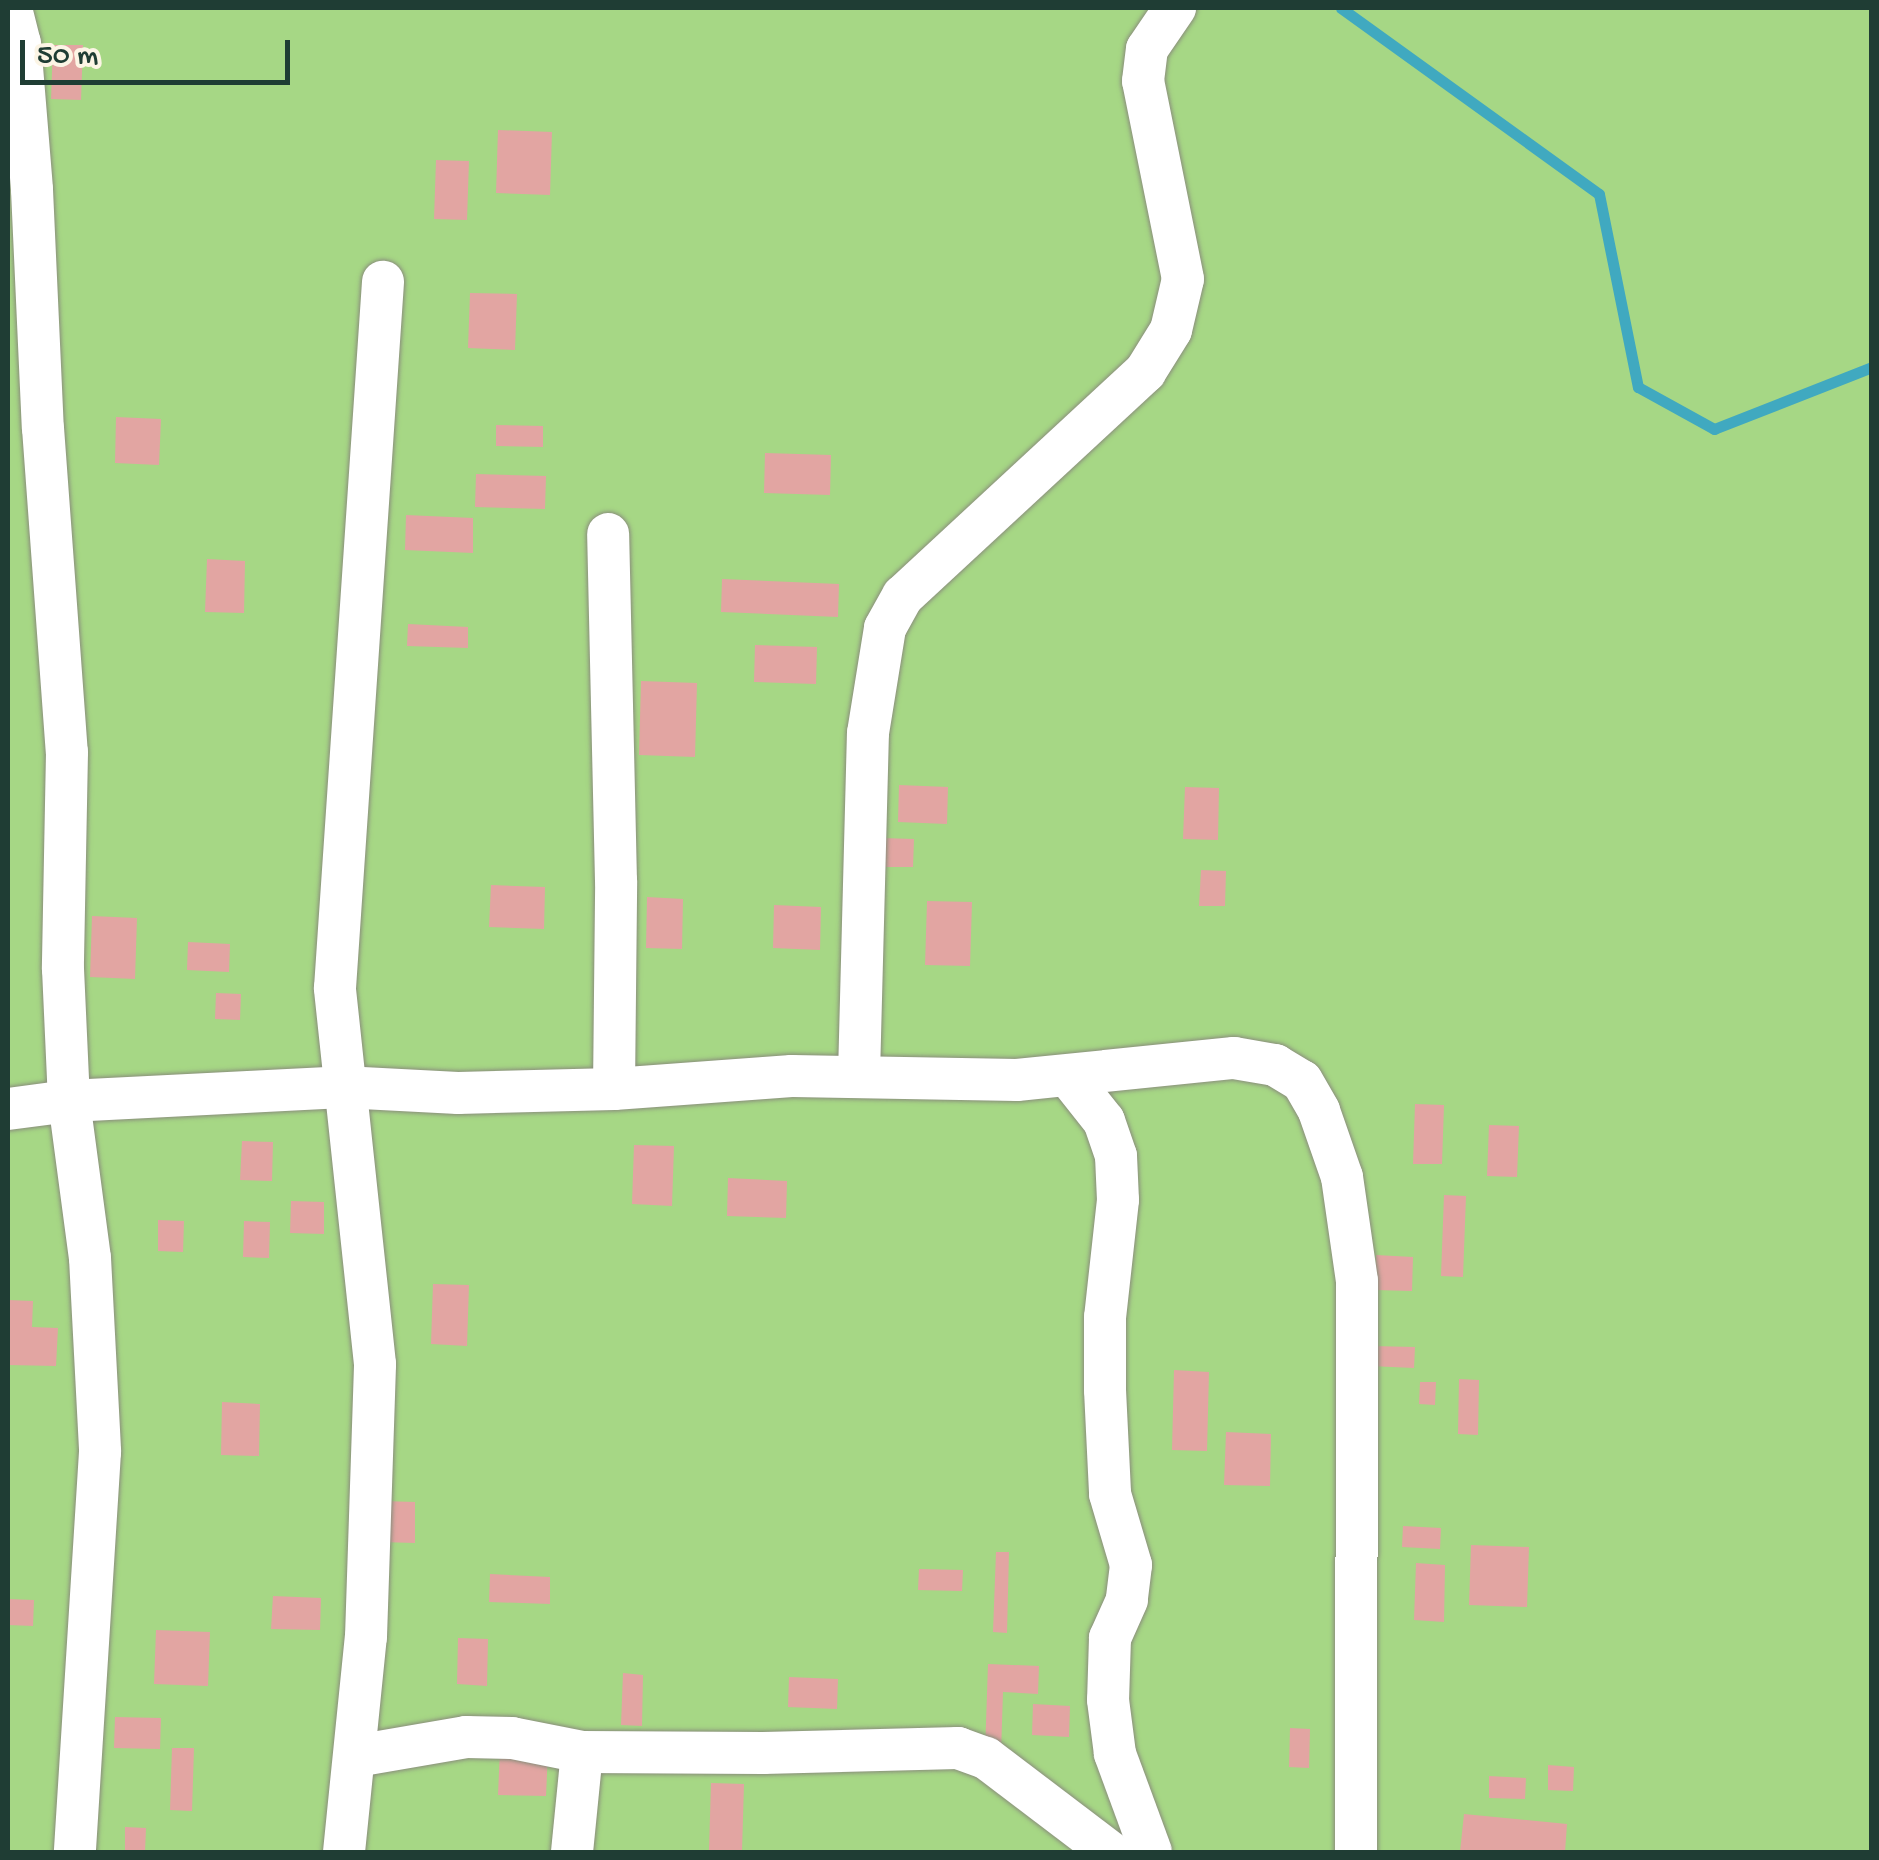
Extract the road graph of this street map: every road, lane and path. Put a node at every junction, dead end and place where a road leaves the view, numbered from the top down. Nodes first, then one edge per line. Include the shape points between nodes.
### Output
1 (11, 8) edge
2 (1175, 8) edge
3 (382, 282) dead end
4 (25, 432) edge
5 (608, 534) dead end
6 (859, 1076) junction
7 (1069, 1077) junction
8 (343, 1087) junction
9 (614, 1089) junction
10 (70, 1101) junction
11 (8, 1108) edge
12 (582, 1752) junction
13 (356, 1756) junction
14 (75, 1852) edge
15 (344, 1852) edge
16 (572, 1852) edge
17 (1110, 1852) edge
18 (1151, 1852) edge
19 (1356, 1852) edge

1 - 4 street via 20,43
2 - 6 street via 1147,49 1143,81 1184,279 1171,330 1145,372 903,596 885,628 868,732
3 - 8 street via 338,909 335,988
4 - 10 street via 67,752 63,969
5 - 9 street
6 - 7 street
6 - 9 street
7 - 18 street via 1104,1121 1116,1156 1104,1390 1110,1494 1131,1565 1127,1600 1110,1638 1108,1700 1115,1754
7 - 19 street via 1234,1058 1275,1064 1302,1081 1318,1110 1342,1178 1357,1281
8 - 9 street
8 - 10 street
8 - 13 street via 375,1364
10 - 11 street
10 - 14 street via 90,1258 100,1452
12 - 13 street via 466,1737
12 - 16 street
12 - 17 street via 958,1748 986,1758
13 - 15 street

